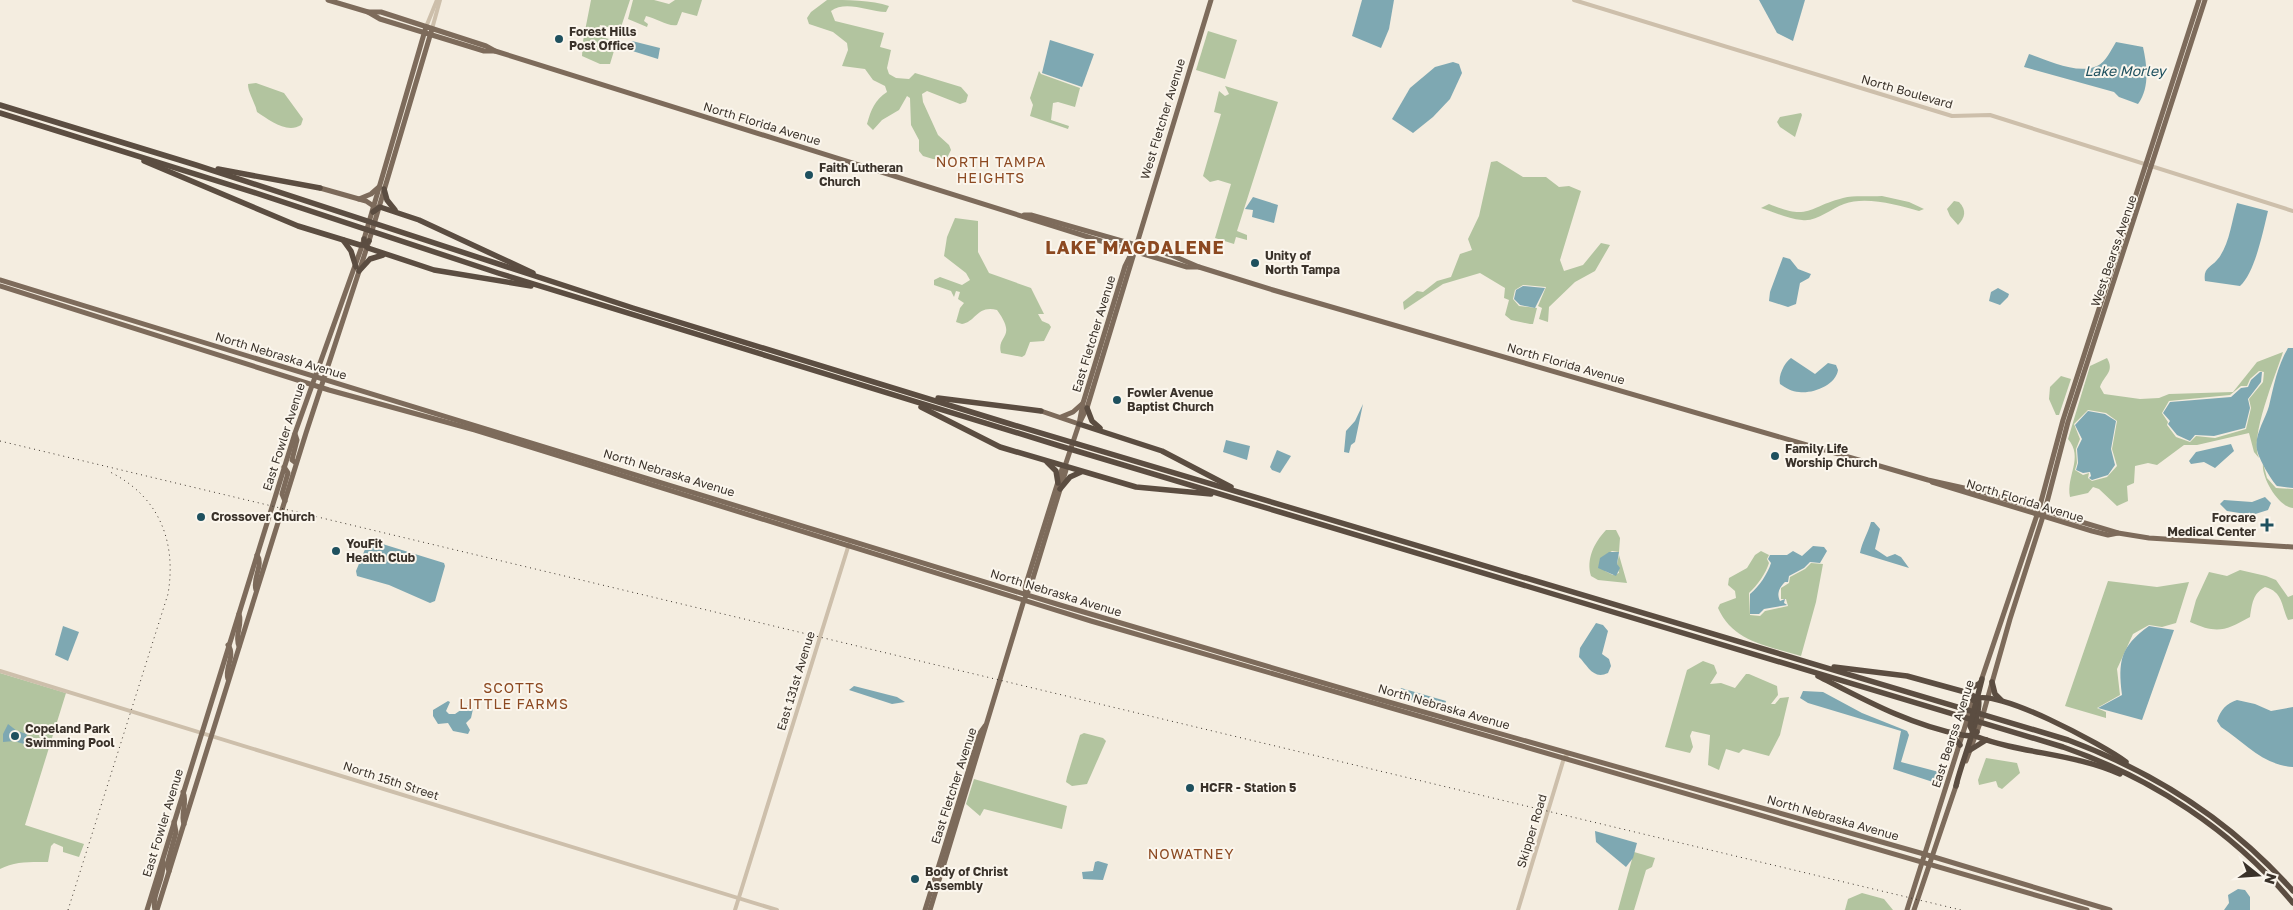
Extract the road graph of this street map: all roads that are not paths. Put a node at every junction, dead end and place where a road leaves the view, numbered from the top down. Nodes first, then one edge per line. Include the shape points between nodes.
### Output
1 (328, 0) edge
2 (438, 0) edge
3 (1211, 0) edge
4 (1574, 0) edge
5 (2199, 0) edge
6 (2205, 0) edge
7 (428, 30) junction
8 (0, 105) edge
9 (0, 113) edge
10 (129, 153) junction
11 (196, 165) junction
12 (2149, 166) junction
13 (382, 187) junction
14 (320, 188) joint
15 (359, 199) junction
16 (375, 210) junction
17 (397, 211) junction
18 (2293, 211) edge
19 (1024, 215) junction
20 (343, 240) junction
21 (365, 244) junction
22 (1135, 245) junction
23 (1133, 251) junction
24 (384, 255) junction
25 (1199, 267) junction
26 (357, 269) junction
27 (0, 280) edge
28 (551, 282) junction
29 (0, 286) edge
30 (15, 287) junction
31 (546, 288) junction
32 (148, 328) junction
33 (236, 360) junction
34 (262, 360) junction
35 (328, 368) junction
36 (314, 377) junction
37 (324, 380) junction
38 (336, 384) junction
39 (312, 385) junction
40 (321, 388) junction
41 (332, 391) junction
42 (926, 397) junction
43 (318, 398) junction
44 (908, 400) junction
45 (1085, 405) junction
46 (1041, 411) joint
47 (1060, 416) junction
48 (1079, 424) junction
49 (1104, 431) junction
50 (295, 433) junction
51 (1045, 461) junction
52 (296, 463) junction
53 (1065, 466) junction
54 (284, 467) junction
55 (1083, 472) junction
56 (1059, 486) junction
57 (1244, 494) junction
58 (1221, 495) junction
59 (285, 501) junction
60 (2041, 512) junction
61 (849, 543) junction
62 (2293, 547) edge
63 (257, 555) junction
64 (256, 590) junction
65 (2012, 591) junction
66 (1025, 597) junction
67 (238, 613) junction
68 (2010, 618) junction
69 (1108, 625) junction
70 (1138, 628) junction
71 (1146, 637) junction
72 (1184, 641) junction
73 (228, 645) junction
74 (239, 647) junction
75 (1817, 665) junction
76 (1803, 669) junction
77 (1281, 670) junction
78 (0, 671) edge
79 (1279, 676) junction
80 (229, 680) junction
81 (1981, 681) junction
82 (1992, 682) junction
83 (1327, 684) junction
84 (1330, 691) junction
85 (1965, 692) junction
86 (1988, 697) junction
87 (1976, 698) junction
88 (2002, 702) junction
89 (985, 726) junction
90 (202, 732) junction
91 (1950, 733) junction
92 (1962, 735) junction
93 (1974, 735) junction
94 (212, 736) junction
95 (1986, 740) junction
96 (1960, 745) junction
97 (1970, 750) junction
98 (1562, 751) junction
99 (1569, 753) junction
100 (1564, 758) junction
101 (2138, 770) junction
102 (2142, 781) junction
103 (1956, 786) junction
104 (183, 792) junction
105 (961, 793) junction
106 (174, 822) junction
107 (184, 824) junction
108 (957, 824) junction
109 (1829, 831) junction
110 (1924, 854) junction
111 (1931, 856) junction
112 (163, 859) junction
113 (1922, 862) junction
114 (1929, 863) junction
115 (170, 871) junction
116 (2003, 885) junction
117 (2032, 887) junction
118 (2293, 891) edge
119 (739, 898) junction
120 (2293, 903) edge
121 (2092, 907) edge
122 (148, 909) edge
123 (156, 910) edge
124 (735, 910) edge
125 (777, 910) edge
126 (925, 910) edge
127 (930, 910) edge
128 (1518, 910) edge
129 (1907, 910) edge
130 (1914, 910) edge
131 (2087, 910) edge
132 (2110, 910) edge

1 - 7 main road, North Florida Avenue via 378,18
2 - 7 street
3 - 22 main road, West Fletcher Avenue
4 - 12 street, North Boulevard via 1914,106 1952,116 1990,116
5 - 12 main road, West Bearss Avenue
6 - 12 main road, West Bearss Avenue
7 - 13 main road, East Fowler Avenue
7 - 19 main road, North Florida Avenue
8 - 11 highway
9 - 10 highway
10 - 20 highway via 298,226
10 - 31 highway
11 - 14 highway
11 - 28 highway
12 - 18 street, North Boulevard
12 - 60 main road, West Bearss Avenue via 2063,420
13 - 15 main road
13 - 16 main road, East Fowler Avenue
13 - 17 highway via 389,204
14 - 15 main road
15 - 16 main road via 370,202
16 - 17 highway
16 - 21 main road, East Fowler Avenue
17 - 28 highway
19 - 22 main road, North Florida Avenue
19 - 23 main road, North Florida Avenue
20 - 21 highway
20 - 26 highway
21 - 24 highway
21 - 26 main road, East Fowler Avenue
22 - 23 main road, East Fletcher Avenue
22 - 25 main road, North Florida Avenue
23 - 25 main road, North Florida Avenue via 1187,267
23 - 45 main road, East Fletcher Avenue
24 - 26 highway via 370,259
24 - 31 highway via 440,272
25 - 60 main road, North Florida Avenue via 1928,480 1982,492
26 - 35 main road, East Fowler Avenue
26 - 36 main road, East Fowler Avenue
27 - 30 main road, North Nebraska Avenue
28 - 42 highway
29 - 30 main road, North Nebraska Avenue
30 - 32 main road, North Nebraska Avenue
31 - 44 highway
32 - 33 main road, North Nebraska Avenue
32 - 34 main road, North Nebraska Avenue
33 - 34 main road
33 - 39 main road, North Nebraska Avenue
34 - 36 main road, North Nebraska Avenue
35 - 37 main road, East Fowler Avenue
35 - 38 main road
36 - 37 main road, North Nebraska Avenue
36 - 39 main road, East Fowler Avenue
37 - 38 main road, North Nebraska Avenue
37 - 40 main road, East Fowler Avenue
38 - 61 main road, North Nebraska Avenue via 411,404
39 - 40 main road, North Nebraska Avenue
39 - 50 main road, East Fowler Avenue
40 - 41 main road, North Nebraska Avenue
40 - 43 main road, East Fowler Avenue
41 - 43 main road
41 - 61 main road, North Nebraska Avenue via 475,430
42 - 46 highway
42 - 57 highway
43 - 52 main road, East Fowler Avenue
44 - 51 highway via 994,445
44 - 58 highway
45 - 47 main road
45 - 48 main road, East Fletcher Avenue
45 - 49 highway via 1092,421
46 - 47 main road
47 - 48 main road
48 - 49 highway
48 - 53 main road, East Fletcher Avenue
49 - 57 highway via 1168,454
50 - 52 main road via 297,440 292,460
50 - 54 main road, East Fowler Avenue
51 - 53 highway
51 - 56 highway via 1056,471
52 - 59 main road, East Fowler Avenue
53 - 55 highway
53 - 56 main road, East Fletcher Avenue
54 - 59 main road via 288,472 282,494
54 - 63 main road, East Fowler Avenue
55 - 56 highway
55 - 58 highway via 1142,488
56 - 66 main road, East Fletcher Avenue
57 - 75 highway
58 - 76 highway
59 - 64 main road, East Fowler Avenue
60 - 62 main road, North Florida Avenue via 2108,535 2118,533 2149,538
60 - 65 main road, East Bearss Avenue
60 - 68 main road, East Bearss Avenue
61 - 66 main road, North Nebraska Avenue
61 - 119 street, East 131st Avenue
63 - 64 main road via 260,561 254,584
63 - 67 main road, East Fowler Avenue
64 - 74 main road, East Fowler Avenue
65 - 68 main road
65 - 81 main road, East Bearss Avenue
66 - 69 main road, North Nebraska Avenue
66 - 70 main road, North Nebraska Avenue
66 - 89 main road, East Fletcher Avenue
67 - 73 main road, East Fowler Avenue
67 - 74 main road via 241,619 236,640
68 - 82 main road, East Bearss Avenue
69 - 70 main road
69 - 71 main road, North Nebraska Avenue
70 - 72 main road, North Nebraska Avenue
71 - 72 main road via 1152,635
71 - 79 main road, North Nebraska Avenue
72 - 77 main road, North Nebraska Avenue
73 - 80 main road via 232,652 227,672
73 - 90 main road, East Fowler Avenue
74 - 80 main road, East Fowler Avenue
75 - 85 highway via 1902,675
75 - 101 highway via 2068,740
76 - 91 highway via 1892,714
76 - 102 highway via 2073,750
77 - 79 main road
77 - 83 main road, North Nebraska Avenue
78 - 90 street, North 15th Street
79 - 84 main road, North Nebraska Avenue
80 - 94 main road, East Fowler Avenue
81 - 85 highway
81 - 87 highway
82 - 86 main road, East Bearss Avenue
82 - 88 highway via 1995,694
83 - 84 main road
83 - 98 main road, North Nebraska Avenue
84 - 100 main road, North Nebraska Avenue
85 - 87 highway
86 - 87 highway
86 - 88 highway
86 - 93 main road, East Bearss Avenue
87 - 92 main road, East Bearss Avenue
87 - 93 highway via 1970,726
88 - 101 highway via 2059,724
89 - 105 main road, East Fletcher Avenue via 980,732
89 - 108 main road, East Fletcher Avenue
90 - 94 street, North 15th Street
90 - 104 main road, East Fowler Avenue
91 - 92 highway
91 - 96 highway
92 - 93 highway
92 - 96 main road, East Bearss Avenue
93 - 95 highway
93 - 97 main road, East Bearss Avenue
93 - 103 highway via 1960,764
94 - 107 main road, East Fowler Avenue
94 - 119 street, North 15th Street
95 - 97 highway
95 - 102 highway via 2073,758
96 - 110 main road, East Bearss Avenue
97 - 103 main road, East Bearss Avenue
98 - 99 main road, North Nebraska Avenue
98 - 100 street
99 - 100 street, Skipper Road
99 - 109 main road, North Nebraska Avenue
100 - 109 main road, North Nebraska Avenue
100 - 128 street, Skipper Road
101 - 118 highway via 2219,821 2261,857
102 - 120 highway via 2189,809 2228,838
103 - 111 main road, East Bearss Avenue
104 - 106 main road, East Fowler Avenue
104 - 107 main road
105 - 108 main road
105 - 126 main road, East Fletcher Avenue
106 - 112 main road, East Fowler Avenue
106 - 115 main road via 177,829 167,865
107 - 115 main road, East Fowler Avenue
108 - 127 main road, East Fletcher Avenue
109 - 110 main road, North Nebraska Avenue
109 - 113 main road, North Nebraska Avenue
110 - 111 main road, North Nebraska Avenue
110 - 113 main road, East Bearss Avenue
111 - 114 main road, East Bearss Avenue
111 - 117 main road, North Nebraska Avenue
112 - 122 main road, East Fowler Avenue
112 - 123 main road via 164,871 154,903
113 - 114 main road, North Nebraska Avenue
113 - 129 main road, East Bearss Avenue
114 - 116 main road, North Nebraska Avenue
114 - 130 main road, East Bearss Avenue
115 - 123 main road, East Fowler Avenue
116 - 117 main road
116 - 131 main road, North Nebraska Avenue
117 - 121 main road, North Nebraska Avenue
119 - 124 street
119 - 125 street, North 15th Street
121 - 132 main road, North Nebraska Avenue

